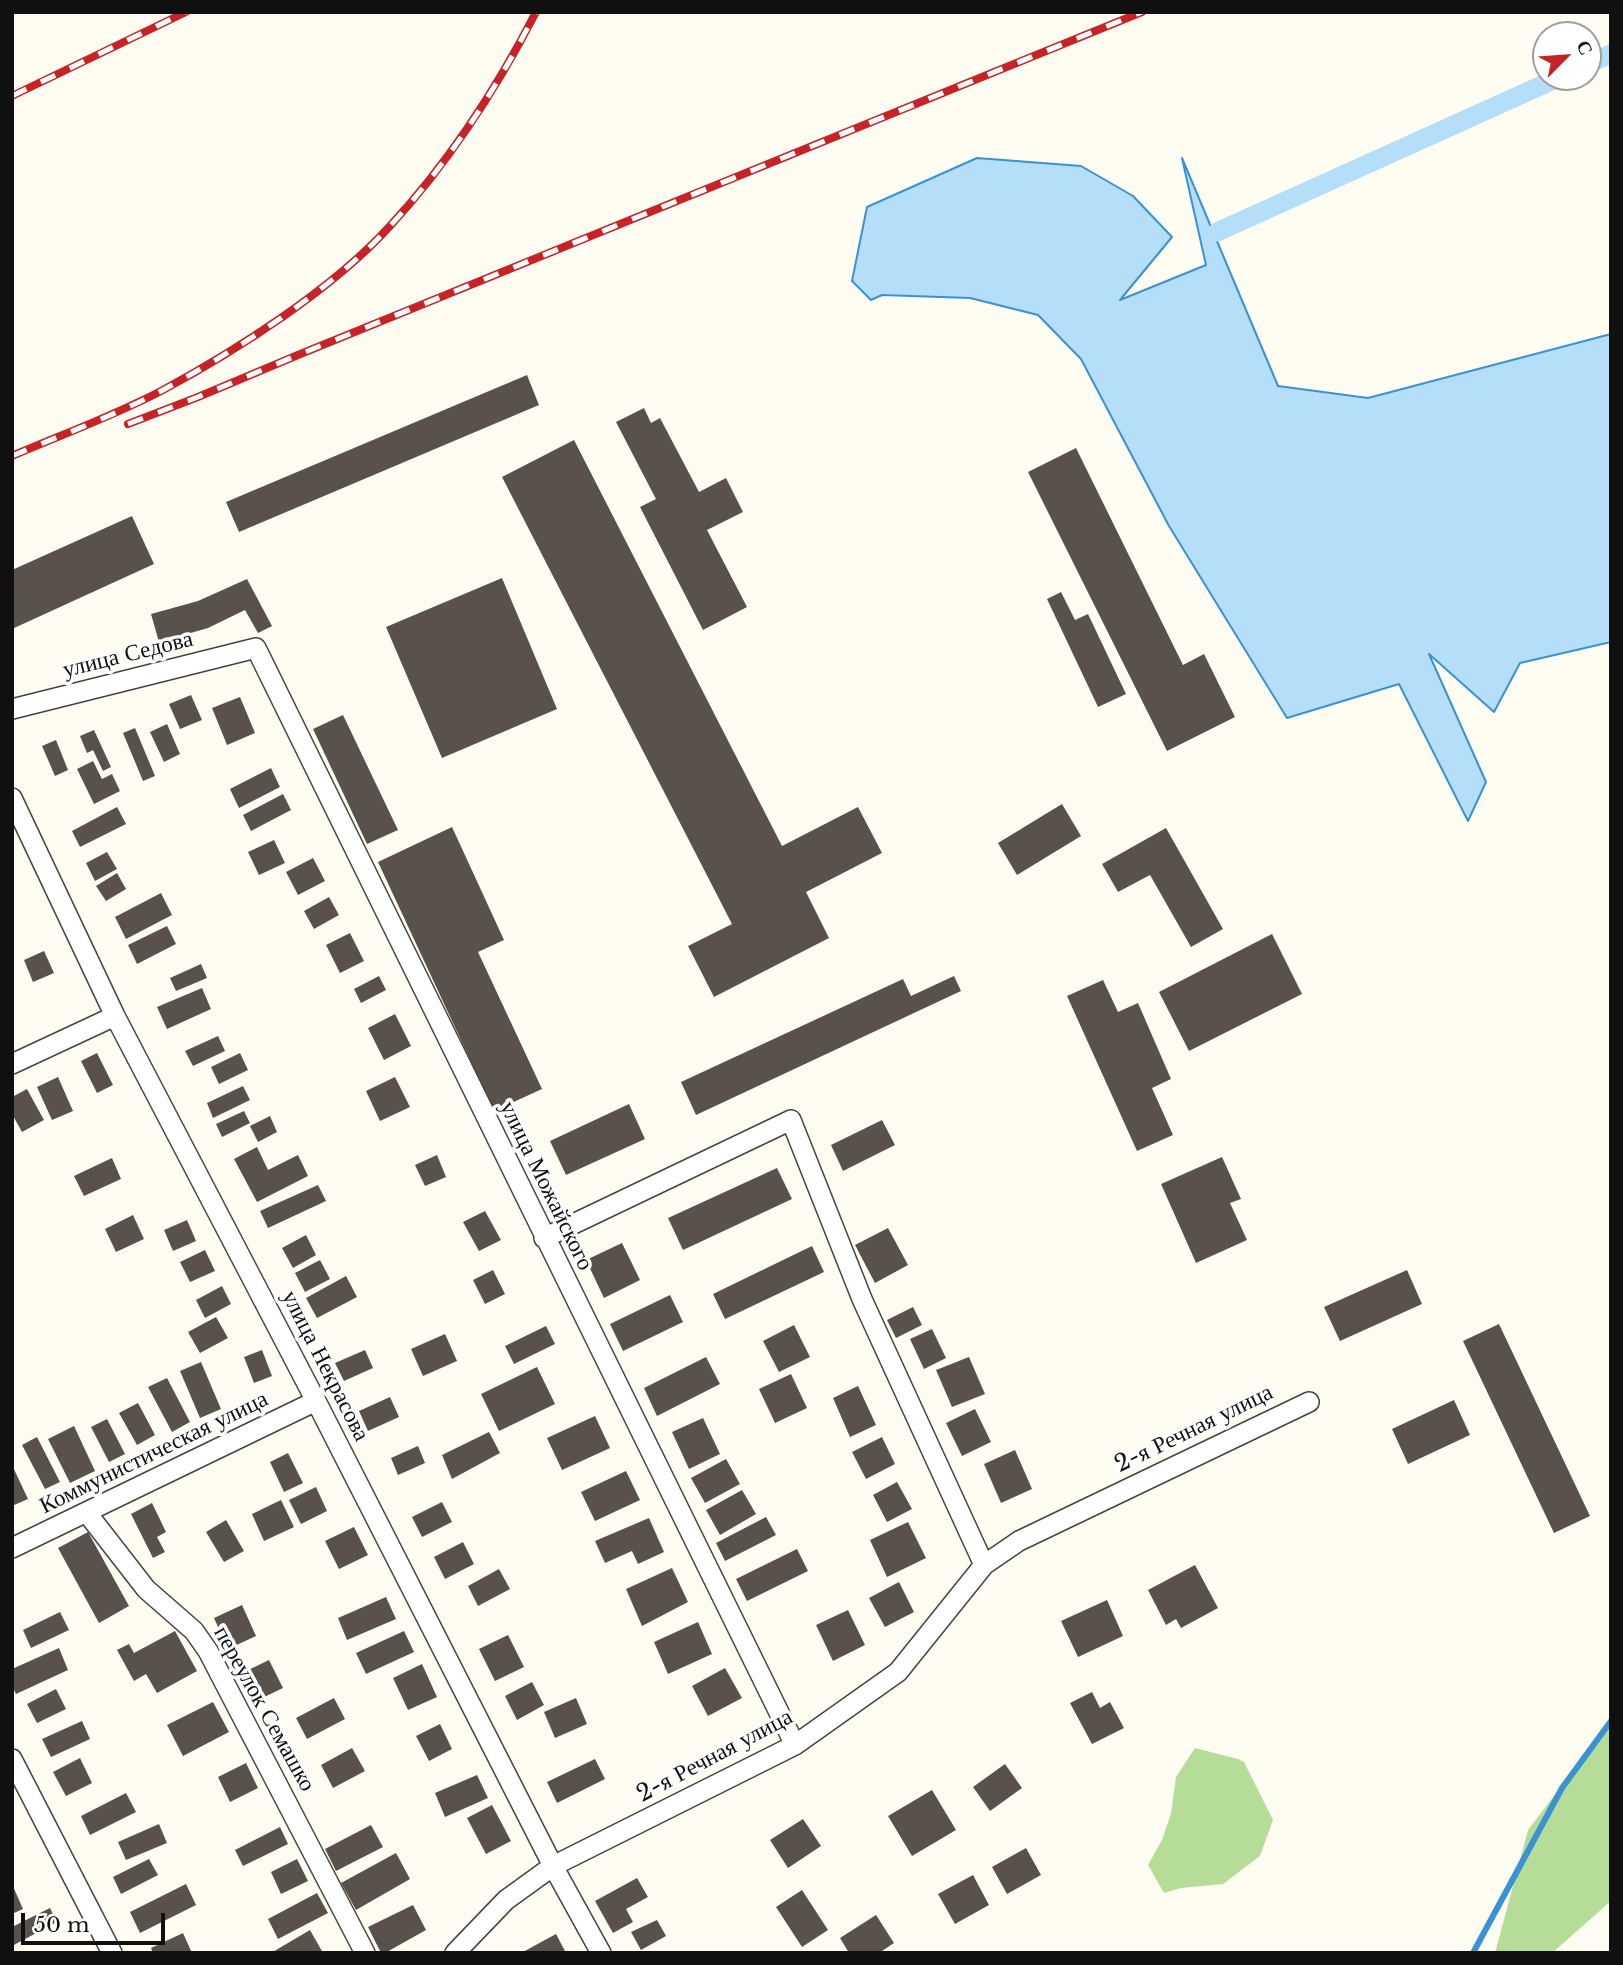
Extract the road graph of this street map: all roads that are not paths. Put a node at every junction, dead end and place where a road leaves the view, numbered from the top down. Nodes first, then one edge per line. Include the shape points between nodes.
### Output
1 (256, 648) joint
2 (12, 709) edge
3 (12, 798) edge
4 (115, 1016) junction
5 (12, 1064) edge
6 (544, 1238) junction
7 (316, 1401) junction
8 (1308, 1402) dead end
9 (87, 1513) junction
10 (12, 1548) edge
11 (984, 1565) junction
12 (795, 1745) junction
13 (12, 1759) edge
14 (553, 1867) junction
15 (112, 1953) edge
16 (365, 1953) edge
17 (455, 1953) edge
18 (601, 1953) edge

1 - 2 street, улица Седова
1 - 6 street, улица Можайского
3 - 4 street, улица Некрасова
4 - 5 street
4 - 7 street, улица Некрасова
6 - 11 street via 791,1120 862,1299
6 - 12 street, улица Можайского
7 - 9 street, Коммунистическая улица
7 - 14 street, улица Некрасова
8 - 11 street, 2-я Речная улица via 1019,1542
9 - 10 street, Коммунистическая улица
9 - 16 street, переулок Семашко via 146,1590 194,1631 208,1651
11 - 12 street, 2-я Речная улица via 898,1672
12 - 14 street, 2-я Речная улица
13 - 15 street
14 - 17 street, 2-я Речная улица via 506,1900
14 - 18 street, улица Некрасова

